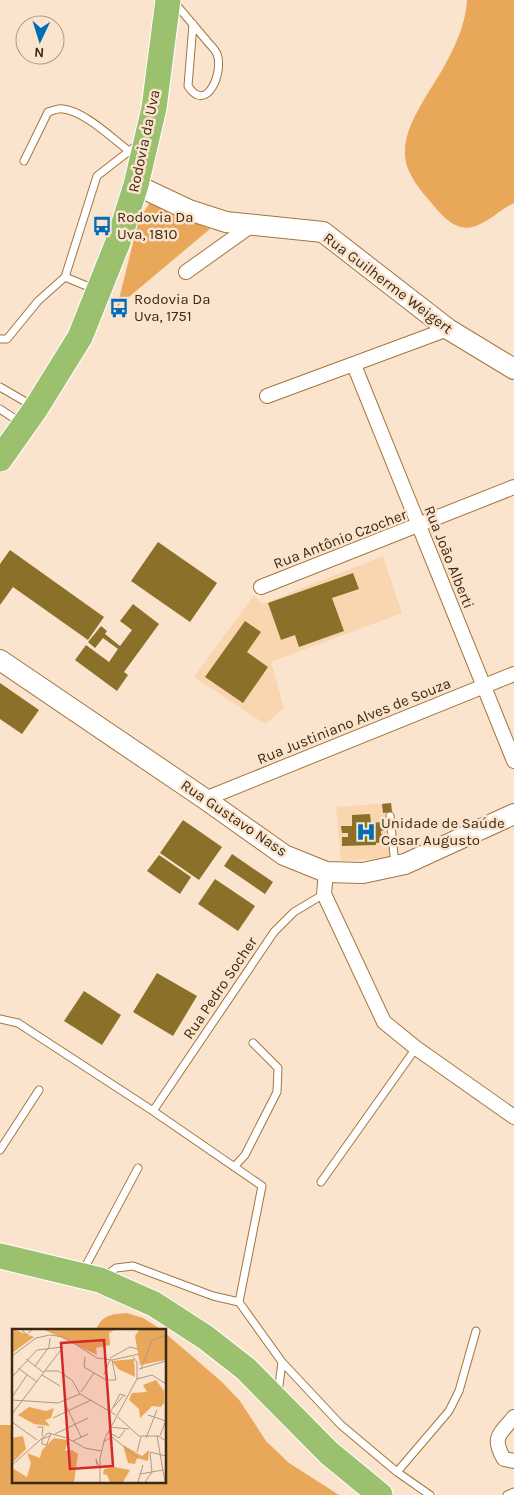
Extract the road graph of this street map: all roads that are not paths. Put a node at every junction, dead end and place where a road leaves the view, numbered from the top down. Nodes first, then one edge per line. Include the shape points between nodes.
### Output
1 (168, 0) edge
2 (172, 0) edge
3 (193, 24) junction
4 (138, 144) junction
5 (24, 161) dead end
6 (136, 185) junction
7 (252, 224) junction
8 (186, 272) dead end
9 (65, 277) junction
10 (99, 290) junction
11 (448, 329) junction
12 (0, 339) edge
13 (354, 365) junction
14 (514, 369) edge
15 (0, 387) edge
16 (267, 396) dead end
17 (0, 409) edge
18 (30, 416) junction
19 (0, 457) edge
20 (514, 487) edge
21 (420, 525) junction
22 (260, 588) dead end
23 (0, 660) edge
24 (514, 674) edge
25 (484, 686) junction
26 (514, 761) edge
27 (205, 799) junction
28 (514, 814) edge
29 (390, 816) dead end
30 (396, 866) junction
31 (326, 872) junction
32 (324, 894) junction
33 (0, 1019) edge
34 (253, 1043) dead end
35 (416, 1048) junction
36 (39, 1090) dead end
37 (153, 1111) junction
38 (514, 1117) edge
39 (0, 1150) edge
40 (234, 1167) junction
41 (138, 1168) dead end
42 (322, 1182) dead end
43 (0, 1256) edge
44 (0, 1272) edge
45 (90, 1278) junction
46 (238, 1302) junction
47 (476, 1331) dead end
48 (282, 1362) junction
49 (278, 1401) junction
50 (514, 1417) edge
51 (514, 1461) edge
52 (397, 1472) junction
53 (514, 1492) edge
54 (380, 1495) edge
55 (430, 1495) edge
56 (507, 1495) edge

1 - 4 highway, Rodovia da Uva via 154,108
2 - 3 lane
3 - 3 lane via 217,54 214,86 207,94 198,96 188,86
4 - 5 lane via 83,116 58,109 48,112
4 - 6 highway, Rodovia da Uva
4 - 9 lane via 98,176
6 - 7 main road, Rua Guilherme Weigert via 189,210 226,222
6 - 10 highway, Rodovia da Uva
7 - 8 street
7 - 11 main road, Rua Guilherme Weigert via 323,232
9 - 10 lane
9 - 12 lane via 38,301 7,340
10 - 18 highway, Rodovia da Uva via 80,337
11 - 13 street
11 - 14 main road, Rua Guilherme Weigert
13 - 16 street
13 - 21 street, Rua João Alberti
15 - 18 lane
17 - 18 lane
18 - 19 highway, Rodovia da Uva
20 - 21 street, Rua Antônio Czocher
21 - 22 street, Rua Antônio Czocher
21 - 25 street, Rua João Alberti
23 - 27 main road, Rua Gustavo Nass
24 - 25 street, Rua Justiniano Alves de Souza
25 - 26 street, Rua João Alberti
25 - 27 street, Rua Justiniano Alves de Souza
27 - 31 main road, Rua Gustavo Nass via 284,855
28 - 30 main road
29 - 30 lane
30 - 31 main road via 363,873
31 - 32 street
32 - 35 street via 384,1022
32 - 37 lane, Rua Pedro Socher via 294,912 274,932
33 - 37 lane via 18,1023
34 - 40 lane via 278,1068 277,1092 245,1155
35 - 38 street
35 - 42 lane
36 - 39 lane
37 - 40 lane
40 - 46 lane via 262,1186
41 - 45 lane
43 - 45 highway
44 - 45 highway
45 - 46 lane via 132,1266
45 - 49 highway via 154,1304 205,1337 246,1369
46 - 48 lane
47 - 52 lane via 459,1391 449,1411
48 - 49 lane
48 - 52 lane via 341,1425
49 - 54 highway via 329,1453
50 - 51 street via 498,1436 497,1447 504,1459
52 - 55 lane
53 - 56 lane

